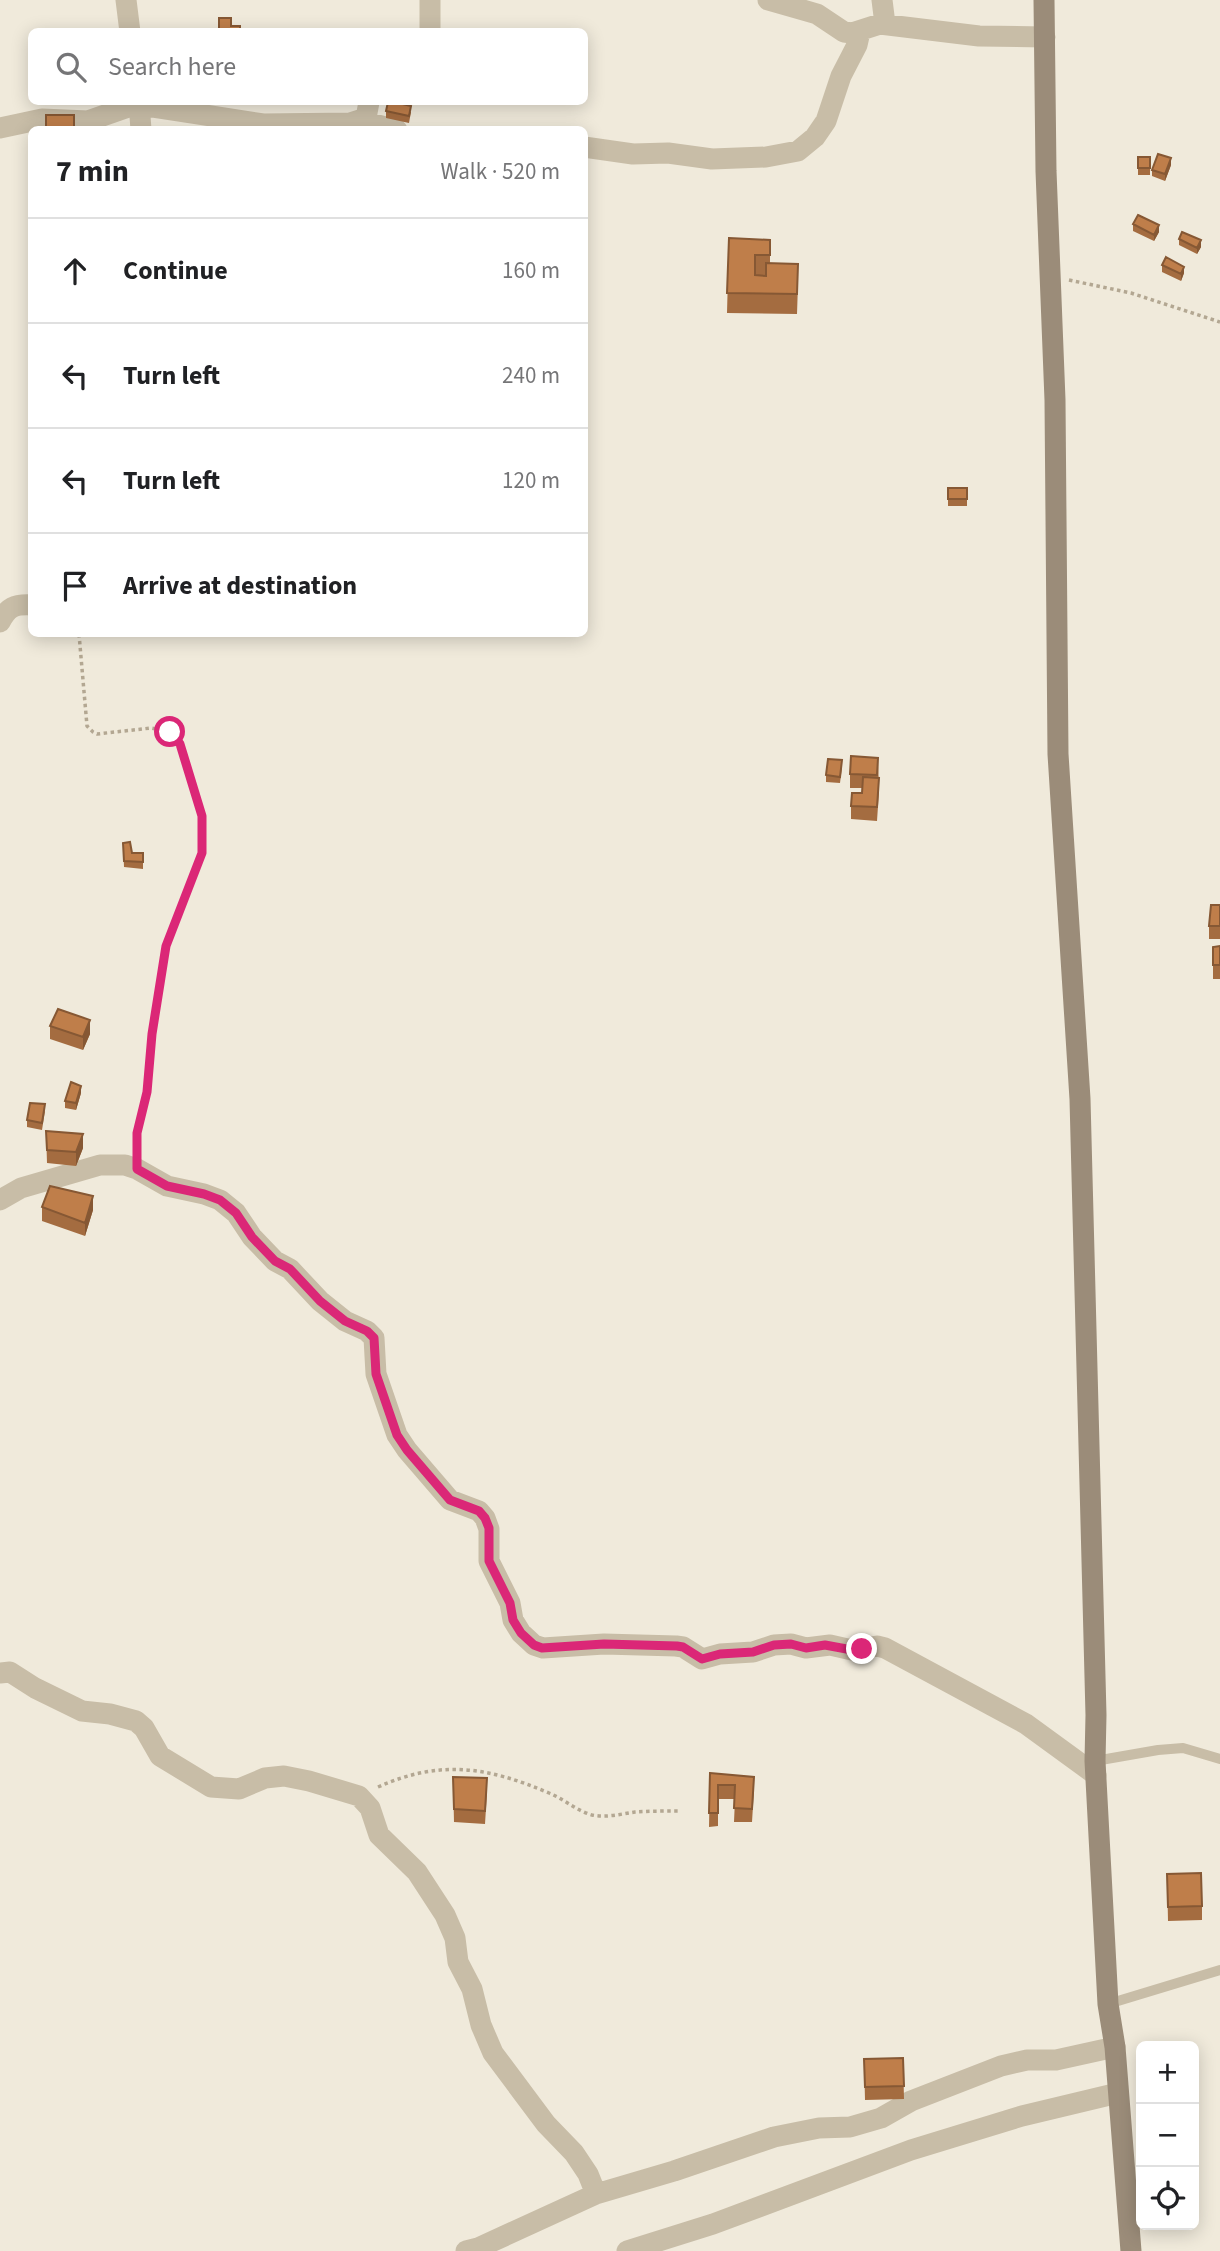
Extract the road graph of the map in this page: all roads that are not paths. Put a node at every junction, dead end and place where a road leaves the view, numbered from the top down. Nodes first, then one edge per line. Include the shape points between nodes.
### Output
1 (126, 0) edge
2 (430, 0) edge
3 (768, 0) edge
4 (882, 0) edge
5 (1044, 0) edge
6 (885, 24) junction
7 (130, 28) edge
8 (430, 28) edge
9 (860, 32) junction
10 (1045, 37) junction
11 (133, 105) edge
12 (139, 105) edge
13 (151, 105) edge
14 (365, 111) edge
15 (141, 126) edge
16 (390, 126) edge
17 (0, 128) edge
18 (588, 148) edge
19 (28, 605) edge
20 (0, 622) edge
21 (0, 1200) edge
22 (0, 1673) edge
23 (1220, 1759) edge
24 (1096, 1768) junction
25 (1220, 1970) edge
26 (1108, 2004) junction
27 (1115, 2047) junction
28 (1118, 2093) junction
29 (596, 2194) junction
30 (466, 2251) edge
31 (627, 2251) edge
32 (1131, 2251) edge

1 - 7 street
2 - 8 street
3 - 9 street via 817,14 844,32
4 - 6 street
5 - 10 main road
6 - 9 street
6 - 10 street via 979,36
9 - 18 street via 826,121 798,151 712,159
10 - 24 main road via 1058,754 1080,1099
11 - 17 street via 88,121 43,119
12 - 15 street
13 - 14 street via 263,124 321,125
14 - 16 street
19 - 20 street via 13,606
21 - 24 street via 21,1188 92,1167 125,1165 167,1186 220,1200 236,1213 275,1261 290,1269 345,1321 374,1338 376,1374 397,1435 450,1500 485,1518 489,1561 510,1603 513,1620 534,1645 677,1646 702,1659 774,1645 852,1650 877,1646 1026,1724
22 - 29 street via 10,1672 82,1711 136,1721 160,1756 211,1787 239,1789 284,1776 359,1796 370,1808 379,1835 417,1872 445,1915 493,2053 546,2124 574,2153
23 - 24 lane via 1183,1748 1158,1750
24 - 26 main road
25 - 26 lane
26 - 27 main road
27 - 28 main road
27 - 29 street via 1001,2066 957,2081 881,2118 774,2137
28 - 31 street via 911,2150
28 - 32 main road
29 - 30 street

